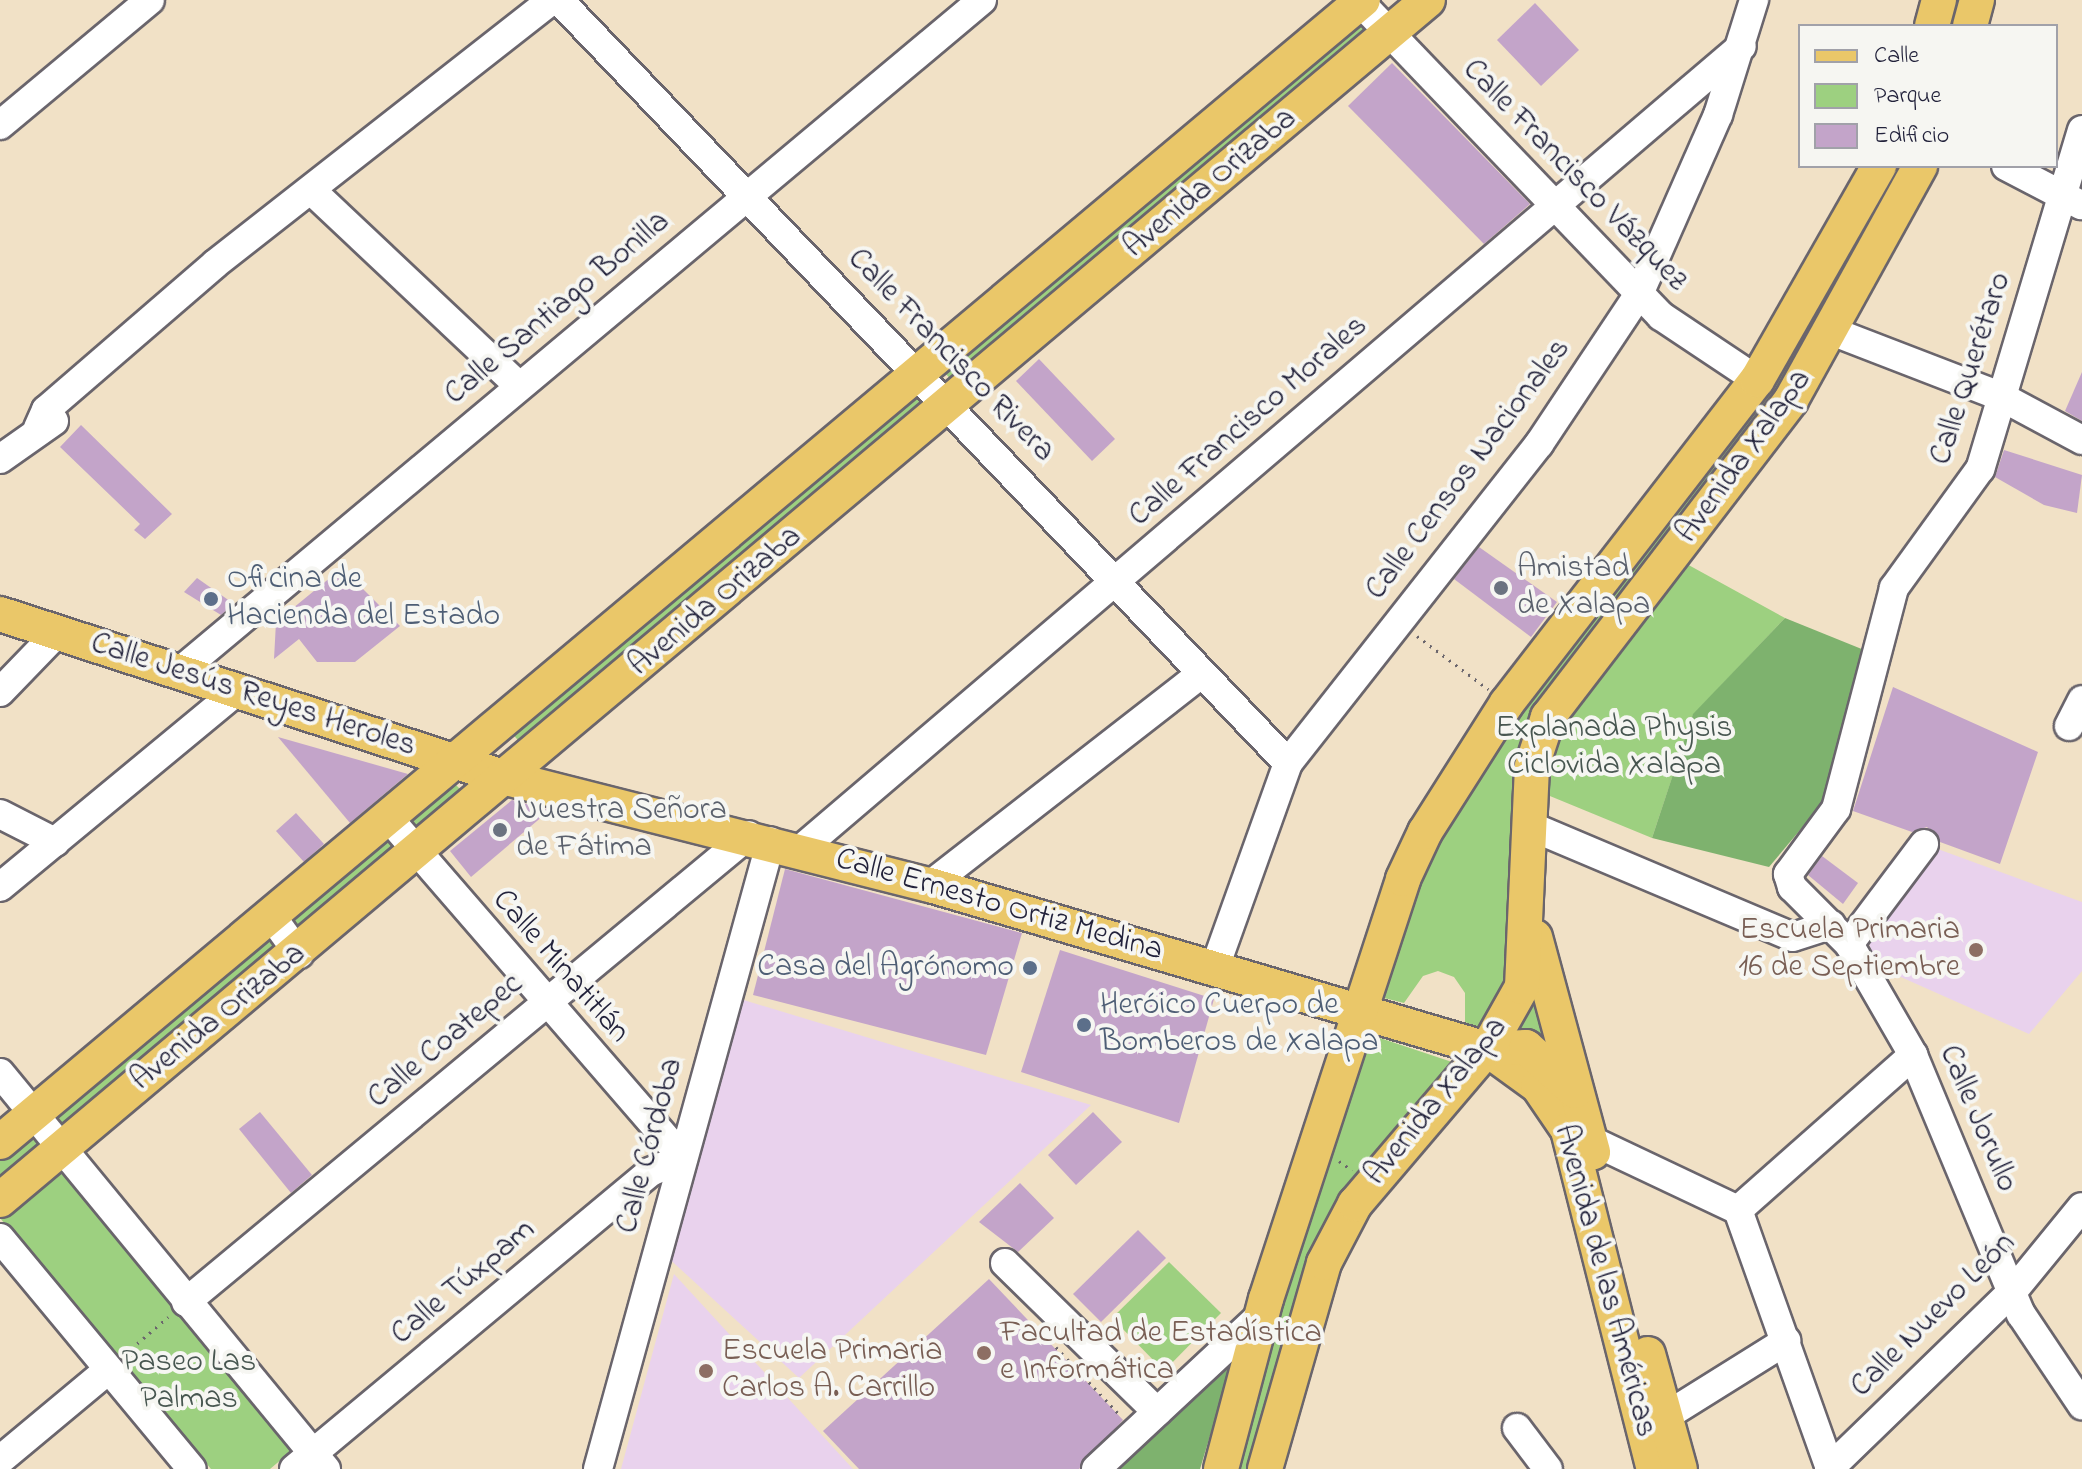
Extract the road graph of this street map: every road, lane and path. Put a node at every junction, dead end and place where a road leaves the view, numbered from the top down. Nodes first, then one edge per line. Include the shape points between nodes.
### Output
1 (150, 0) edge
2 (552, 0) edge
3 (559, 0) edge
4 (982, 0) edge
5 (1428, 0) edge
6 (1754, 0) edge
7 (1939, 0) edge
8 (1977, 0) edge
9 (1361, 1) edge
10 (1933, 24) edge
11 (1971, 24) edge
12 (1388, 33) junction
13 (1742, 46) junction
14 (0, 125) edge
15 (2082, 130) edge
16 (1878, 168) edge
17 (1919, 168) edge
18 (2010, 168) edge
19 (311, 190) junction
20 (749, 195) junction
21 (2074, 201) edge
22 (1556, 203) junction
23 (1639, 294) junction
24 (1834, 332) junction
25 (923, 375) junction
26 (1757, 380) junction
27 (518, 385) junction
28 (2000, 396) junction
29 (951, 405) junction
30 (2082, 440) edge
31 (0, 459) edge
32 (1116, 581) junction
33 (0, 614) edge
34 (1397, 622) junction
35 (57, 633) junction
36 (179, 672) junction
37 (1201, 674) junction
38 (237, 691) junction
39 (0, 692) edge
40 (2082, 700) edge
41 (1507, 703) junction
42 (2069, 726) dead end
43 (455, 761) junction
44 (1288, 763) junction
45 (506, 778) junction
46 (0, 814) edge
47 (389, 819) junction
48 (1530, 826) junction
49 (55, 842) junction
50 (773, 842) junction
51 (1924, 844) dead end
52 (416, 853) junction
53 (1788, 874) joint
54 (930, 885) junction
55 (0, 887) edge
56 (1528, 914) junction
57 (272, 917) junction
58 (1840, 934) junction
59 (299, 954) junction
60 (1215, 967) junction
61 (546, 1004) junction
62 (1359, 1008) junction
63 (1487, 1049) junction
64 (1913, 1055) junction
65 (0, 1073) edge
66 (1580, 1098) junction
67 (32, 1115) junction
68 (1590, 1140) junction
69 (0, 1142) edge
70 (1315, 1145) junction
71 (60, 1149) junction
72 (683, 1158) junction
73 (1371, 1182) junction
74 (0, 1200) edge
75 (2082, 1207) edge
76 (1738, 1210) junction
77 (0, 1238) edge
78 (1005, 1263) dead end
79 (2014, 1290) junction
80 (186, 1302) junction
81 (1262, 1314) junction
82 (1786, 1341) junction
83 (108, 1370) junction
84 (2082, 1405) edge
85 (1157, 1412) junction
86 (1666, 1416) junction
87 (1517, 1428) dead end
88 (0, 1460) edge
89 (311, 1464) edge
90 (1657, 1468) edge
91 (192, 1469) edge
92 (598, 1469) edge
93 (1096, 1469) edge
94 (1221, 1469) edge
95 (1265, 1469) edge
96 (1548, 1469) edge
97 (1830, 1469) edge

1 - 14 street
2 - 19 street
3 - 20 street, Calle Francisco Rivera
4 - 20 street, Calle Santiago Bonilla
5 - 12 main road, Avenida Orizaba
6 - 13 street, Calle Censos Nacionales
7 - 10 main road
8 - 11 main road
9 - 12 street, Calle Francisco Vázquez
9 - 25 main road, Avenida Orizaba
12 - 22 street, Calle Francisco Vázquez
12 - 29 main road, Avenida Orizaba
13 - 22 street, Calle Francisco Morales
13 - 23 street, Calle Censos Nacionales
15 - 21 street, Calle Querétaro
16 - 26 main road, Avenida Xalapa
17 - 24 main road, Avenida Xalapa
18 - 21 street
19 - 27 street
19 - 31 street via 234,257 215,264 46,410 38,428
20 - 25 street, Calle Francisco Rivera
20 - 27 street, Calle Santiago Bonilla
21 - 28 street, Calle Querétaro
22 - 23 street, Calle Francisco Vázquez
22 - 32 street, Calle Francisco Morales
23 - 26 street, Calle Francisco Vázquez via 1689,339
23 - 34 street, Calle Censos Nacionales via 1539,444
24 - 28 street
24 - 48 main road, Avenida Xalapa via 1791,400 1548,717 1532,766
25 - 29 street, Calle Francisco Rivera
25 - 43 main road, Avenida Orizaba
26 - 41 main road, Avenida Xalapa
27 - 36 street, Calle Santiago Bonilla
28 - 30 street
28 - 53 street, Calle Querétaro via 1980,469 1894,588 1836,809
29 - 32 street, Calle Francisco Rivera
29 - 45 main road, Avenida Orizaba
32 - 37 street, Calle Francisco Rivera
32 - 50 street, Calle Francisco Morales
33 - 35 main road, Calle Jesús Reyes Heroles
34 - 41 path
34 - 44 street, Calle Censos Nacionales
35 - 36 main road, Calle Jesús Reyes Heroles
35 - 39 street
36 - 38 main road, Calle Jesús Reyes Heroles
37 - 44 street, Calle Francisco Rivera
37 - 54 street
38 - 43 main road, Calle Jesús Reyes Heroles
38 - 49 street
40 - 42 street
41 - 62 main road, Avenida Xalapa via 1425,832
43 - 45 main road, Calle Jesús Reyes Heroles
43 - 47 main road, Avenida Orizaba
44 - 60 street, Calle Censos Nacionales
45 - 50 main road, Calle Ernesto Ortiz Medina
45 - 52 main road, Avenida Orizaba
46 - 49 street
47 - 52 street, Calle Minatitlán
47 - 57 main road, Avenida Orizaba
48 - 56 main road, Avenida Xalapa
48 - 58 street via 1793,937
49 - 55 street
50 - 54 main road, Calle Ernesto Ortiz Medina
50 - 61 street, Calle Coatepec
50 - 72 street, Calle Córdoba
51 - 58 street
52 - 59 main road, Avenida Orizaba
52 - 61 street, Calle Minatitlán
53 - 58 street, Calle Jorullo via 1792,887
54 - 60 main road, Calle Ernesto Ortiz Medina
56 - 63 main road, Avenida Xalapa via 1522,987
56 - 66 main road, Avenida de las Américas
57 - 59 street
57 - 67 main road, Avenida Orizaba
58 - 64 street, Calle Jorullo
59 - 71 main road, Avenida Orizaba
60 - 62 main road, Calle Ernesto Ortiz Medina
61 - 72 street, Calle Minatitlán
61 - 80 street, Calle Coatepec
62 - 63 main road, Calle Ernesto Ortiz Medina
62 - 70 main road, Avenida Xalapa
63 - 66 main road, Avenida de las Américas via 1526,1047
63 - 73 main road, Avenida Xalapa
63 - 90 main road, Avenida de las Américas via 1538,1086 1568,1130
64 - 76 street
64 - 79 street, Calle Jorullo
65 - 67 street
66 - 68 main road, Avenida de las Américas
67 - 69 main road, Avenida Orizaba
67 - 71 street
68 - 76 street
68 - 86 main road, Avenida de las Américas
70 - 73 path
70 - 81 main road, Avenida Xalapa
71 - 74 main road, Avenida Orizaba
71 - 80 street
72 - 89 street, Calle Túxpam via 650,1172
72 - 92 street, Calle Córdoba
73 - 95 main road, Avenida Xalapa via 1324,1263
75 - 79 street, Calle Nuevo León
76 - 82 street
77 - 83 street
78 - 85 street
79 - 84 street, Calle Jorullo via 2021,1314
79 - 97 street, Calle Nuevo León
80 - 83 path
80 - 89 street
81 - 85 street
81 - 94 main road, Avenida Xalapa
82 - 86 street
82 - 97 street
83 - 88 street
83 - 91 street
85 - 93 street
86 - 90 main road, Avenida de las Américas
87 - 96 street

